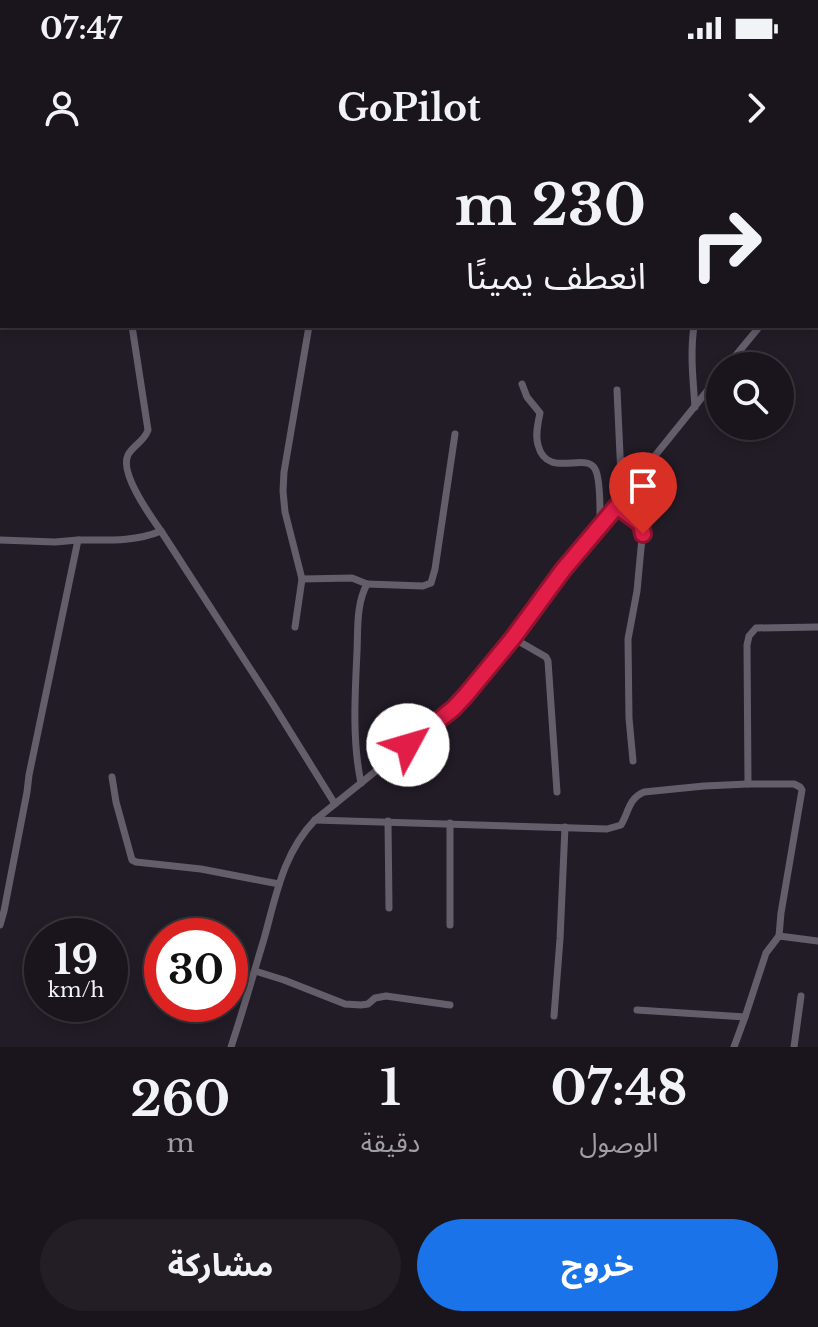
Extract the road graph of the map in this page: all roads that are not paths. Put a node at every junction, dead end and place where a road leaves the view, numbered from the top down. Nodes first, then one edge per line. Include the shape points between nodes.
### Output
1 (132, 328) edge
2 (309, 328) edge
3 (694, 328) edge
4 (756, 328) edge
5 (738, 352) edge
6 (522, 384) dead end
7 (617, 390) dead end
8 (706, 393) edge
9 (695, 407) junction
10 (455, 434) dead end
11 (622, 498) junction
12 (617, 506) junction
13 (600, 525) junction
14 (161, 531) junction
15 (0, 540) edge
16 (78, 540) junction
17 (302, 579) junction
18 (367, 584) junction
19 (295, 627) dead end
20 (818, 627) edge
21 (513, 638) junction
22 (633, 761) dead end
23 (112, 777) dead end
24 (361, 783) junction
25 (748, 784) junction
26 (557, 792) dead end
27 (335, 804) junction
28 (315, 820) junction
29 (388, 821) junction
30 (450, 823) junction
31 (565, 827) junction
32 (279, 884) junction
33 (389, 908) dead end
34 (0, 924) edge
35 (450, 925) dead end
36 (779, 936) junction
37 (818, 941) edge
38 (255, 971) junction
39 (801, 996) dead end
40 (450, 1005) dead end
41 (637, 1010) dead end
42 (554, 1016) dead end
43 (745, 1017) junction
44 (231, 1047) edge
45 (734, 1047) edge
46 (794, 1047) edge

1 - 14 street via 148,430 128,455 127,466
2 - 17 street via 283,491
3 - 9 street
4 - 5 street
6 - 13 street via 540,413 542,454 555,464 586,463 596,470
7 - 11 street
8 - 9 street
9 - 11 street
10 - 18 street via 431,583
11 - 12 street
12 - 13 street
12 - 22 street via 643,527 628,639
13 - 21 street
14 - 16 street
14 - 27 street
15 - 16 street
16 - 34 street
17 - 18 street via 352,578
17 - 19 street
18 - 24 street via 359,613 356,665
20 - 25 street via 760,627 749,636
21 - 24 street via 454,708
21 - 26 street via 548,661
23 - 32 street via 132,860
24 - 27 street
25 - 31 street via 644,792 631,800 621,825
25 - 36 street via 794,784 802,790
27 - 28 street
28 - 29 street
28 - 32 street via 286,861
29 - 30 street
29 - 33 street
30 - 31 street
30 - 35 street
31 - 42 street
32 - 38 street
36 - 37 street
36 - 43 street via 766,953
38 - 40 street via 354,1006 386,996
38 - 44 street
39 - 46 street
41 - 43 street
43 - 45 street

